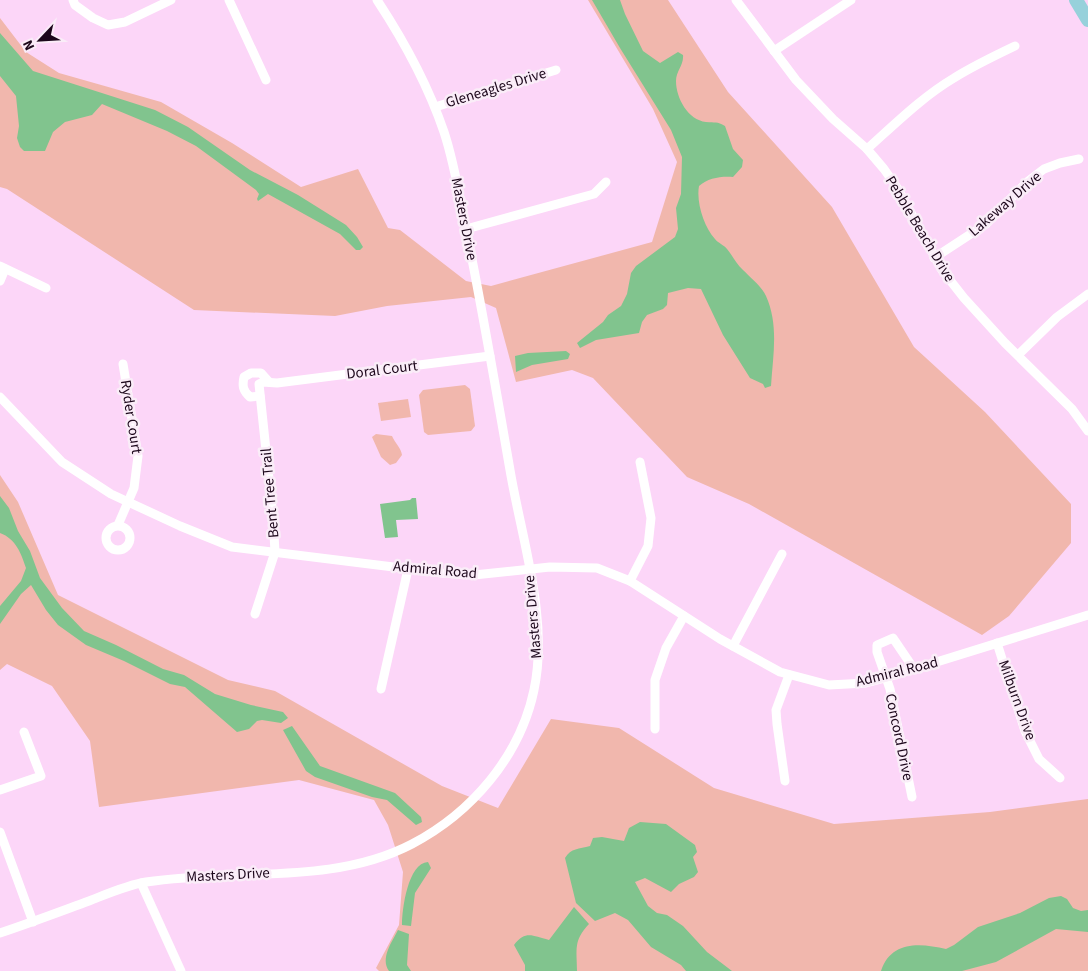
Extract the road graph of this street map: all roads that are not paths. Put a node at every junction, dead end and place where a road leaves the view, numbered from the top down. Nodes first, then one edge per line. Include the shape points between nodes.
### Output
1 (73, 0) edge
2 (171, 0) edge
3 (229, 0) edge
4 (378, 0) edge
5 (736, 0) edge
6 (850, 0) edge
7 (1076, 0) edge
8 (1087, 15) edge
9 (1015, 46) dead end
10 (774, 51) junction
11 (556, 70) dead end
12 (266, 80) dead end
13 (435, 107) junction
14 (867, 149) junction
15 (1079, 159) dead end
16 (606, 182) dead end
17 (466, 229) junction
18 (934, 258) junction
19 (2, 268) edge
20 (0, 281) edge
21 (46, 288) dead end
22 (1088, 294) edge
23 (1018, 355) junction
24 (490, 356) junction
25 (123, 364) dead end
26 (272, 382) junction
27 (260, 396) junction
28 (0, 397) edge
29 (1088, 431) edge
30 (640, 462) dead end
31 (129, 502) junction
32 (118, 526) dead end
33 (275, 552) junction
34 (782, 554) dead end
35 (408, 569) junction
36 (529, 569) junction
37 (630, 581) junction
38 (255, 614) dead end
39 (1088, 615) edge
40 (684, 616) junction
41 (997, 643) junction
42 (733, 646) junction
43 (914, 669) junction
44 (789, 675) junction
45 (886, 678) junction
46 (381, 688) dead end
47 (655, 729) dead end
48 (24, 732) dead end
49 (1060, 778) dead end
50 (785, 781) dead end
51 (0, 790) edge
52 (912, 797) dead end
53 (0, 832) edge
54 (141, 883) junction
55 (33, 922) junction
56 (0, 933) edge
57 (180, 971) edge

1 - 2 street via 93,18 108,25 125,22
3 - 12 street
4 - 13 street, Masters Drive
5 - 10 street, Pebble Beach Drive
6 - 10 street
7 - 8 main road
9 - 14 street via 952,79 915,106
10 - 14 street, Pebble Beach Drive via 833,119
11 - 13 street, Gleneagles Drive
13 - 17 street, Masters Drive via 454,168
14 - 18 street, Pebble Beach Drive via 898,189
15 - 18 street, Lakeway Drive via 1044,169 986,224
16 - 17 street via 594,194
17 - 24 street, Masters Drive
18 - 23 street, Pebble Beach Drive via 964,298
19 - 20 street
19 - 21 street
22 - 23 street via 1057,317
23 - 29 street, Pebble Beach Drive via 1072,409
24 - 26 street, Doral Court
24 - 36 street, Masters Drive
25 - 31 street, Ryder Court via 138,456
26 - 27 street via 259,384
26 - 27 street via 261,373 252,373 244,378 242,386 246,394
27 - 33 street, Bent Tree Trail
28 - 31 street, Admiral Road via 62,462
30 - 37 street via 651,518 648,546
31 - 32 street, Ryder Court
31 - 33 street, Admiral Road via 232,547
33 - 35 street, Admiral Road
33 - 38 street, Bent Tree Trail
34 - 42 street
35 - 36 street, Admiral Road via 474,575
35 - 46 street
36 - 37 street, Admiral Road via 597,568
36 - 54 street, Masters Drive via 539,651 534,690 524,725 486,786 446,824 383,857 352,865 314,871 173,878
37 - 40 street, Admiral Road
39 - 41 street, Admiral Road
40 - 42 street, Admiral Road
40 - 47 street via 666,648 654,680
41 - 43 street, Admiral Road
41 - 49 street, Milburn Drive via 1025,731 1039,759
42 - 44 street, Admiral Road
43 - 45 street, Admiral Road
43 - 45 street, Concord Drive via 893,638 889,639 877,644
44 - 45 street, Admiral Road via 829,686
44 - 50 street via 776,710
45 - 52 street, Concord Drive
48 - 51 street via 41,776
53 - 55 street
54 - 55 street, Masters Drive
54 - 57 street
55 - 56 street, Masters Drive

